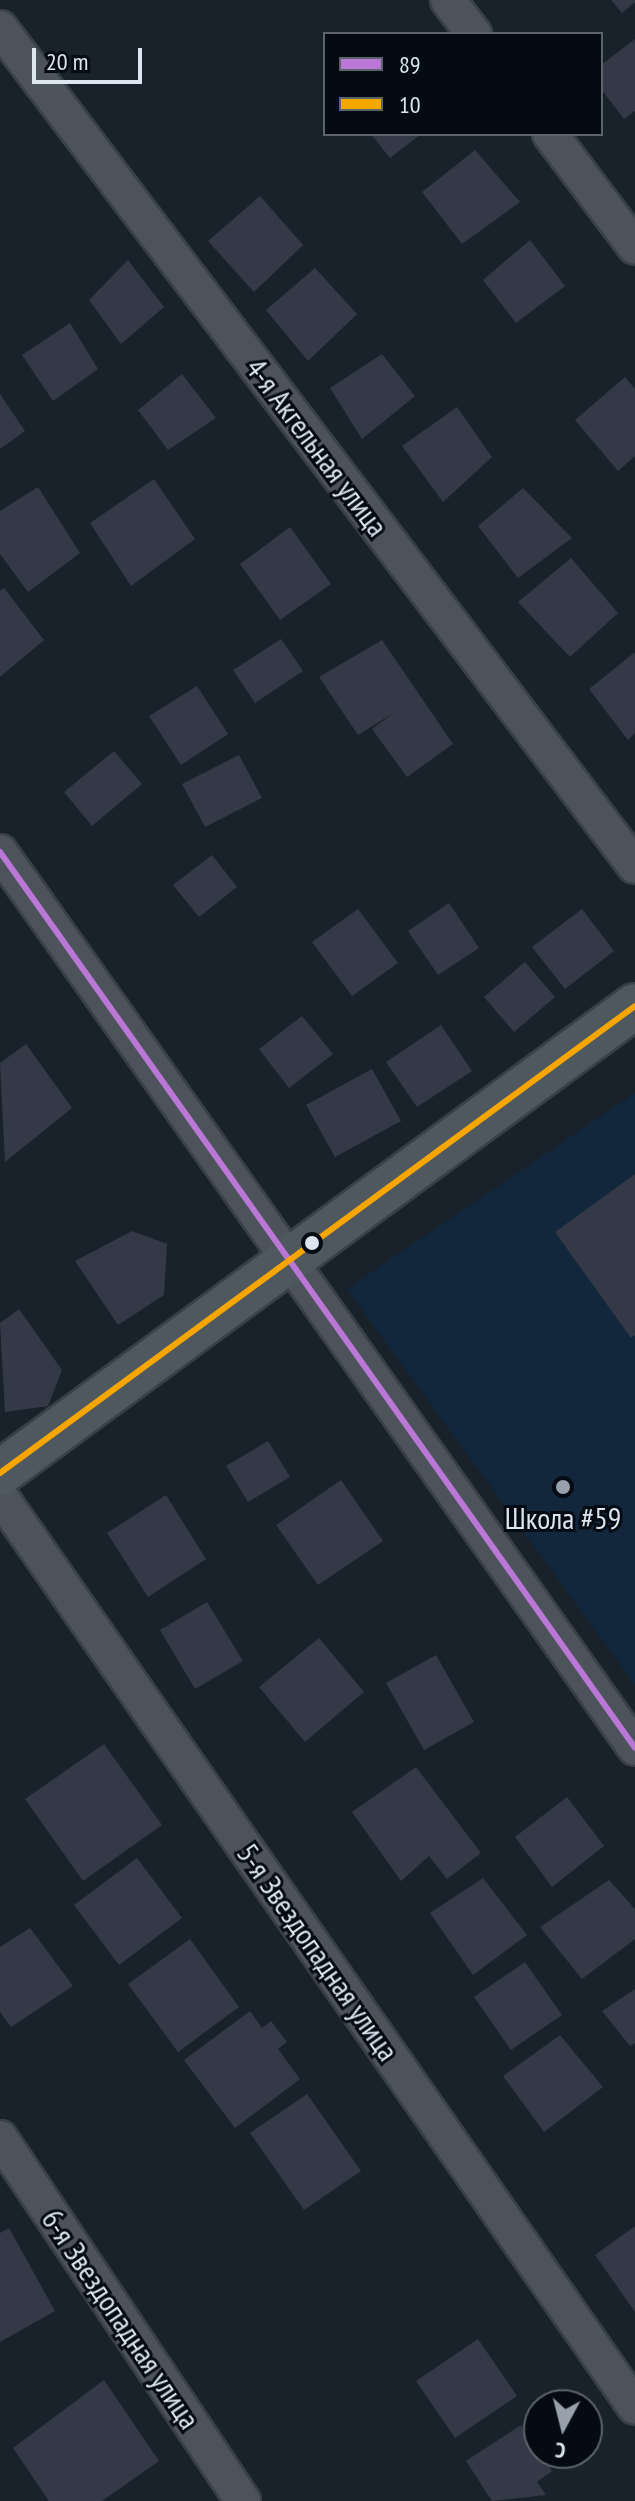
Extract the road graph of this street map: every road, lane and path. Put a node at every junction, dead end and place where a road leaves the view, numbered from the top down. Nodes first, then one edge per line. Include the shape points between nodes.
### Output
1 (448, 0) edge
2 (0, 28) edge
3 (472, 32) edge
4 (552, 136) edge
5 (635, 247) edge
6 (0, 852) edge
7 (635, 866) edge
8 (635, 1006) edge
9 (285, 1262) junction
10 (0, 1473) edge
11 (0, 1496) edge
12 (635, 1748) edge
13 (0, 2138) edge
14 (635, 2407) edge
15 (243, 2501) edge

1 - 3 street
2 - 7 street, 4-я Акгельная улица
4 - 5 street
6 - 9 street
8 - 9 street
9 - 10 street
9 - 12 street
11 - 14 street, 5-я Звездопадная улица
13 - 15 street, 6-я Звездопадная улица

